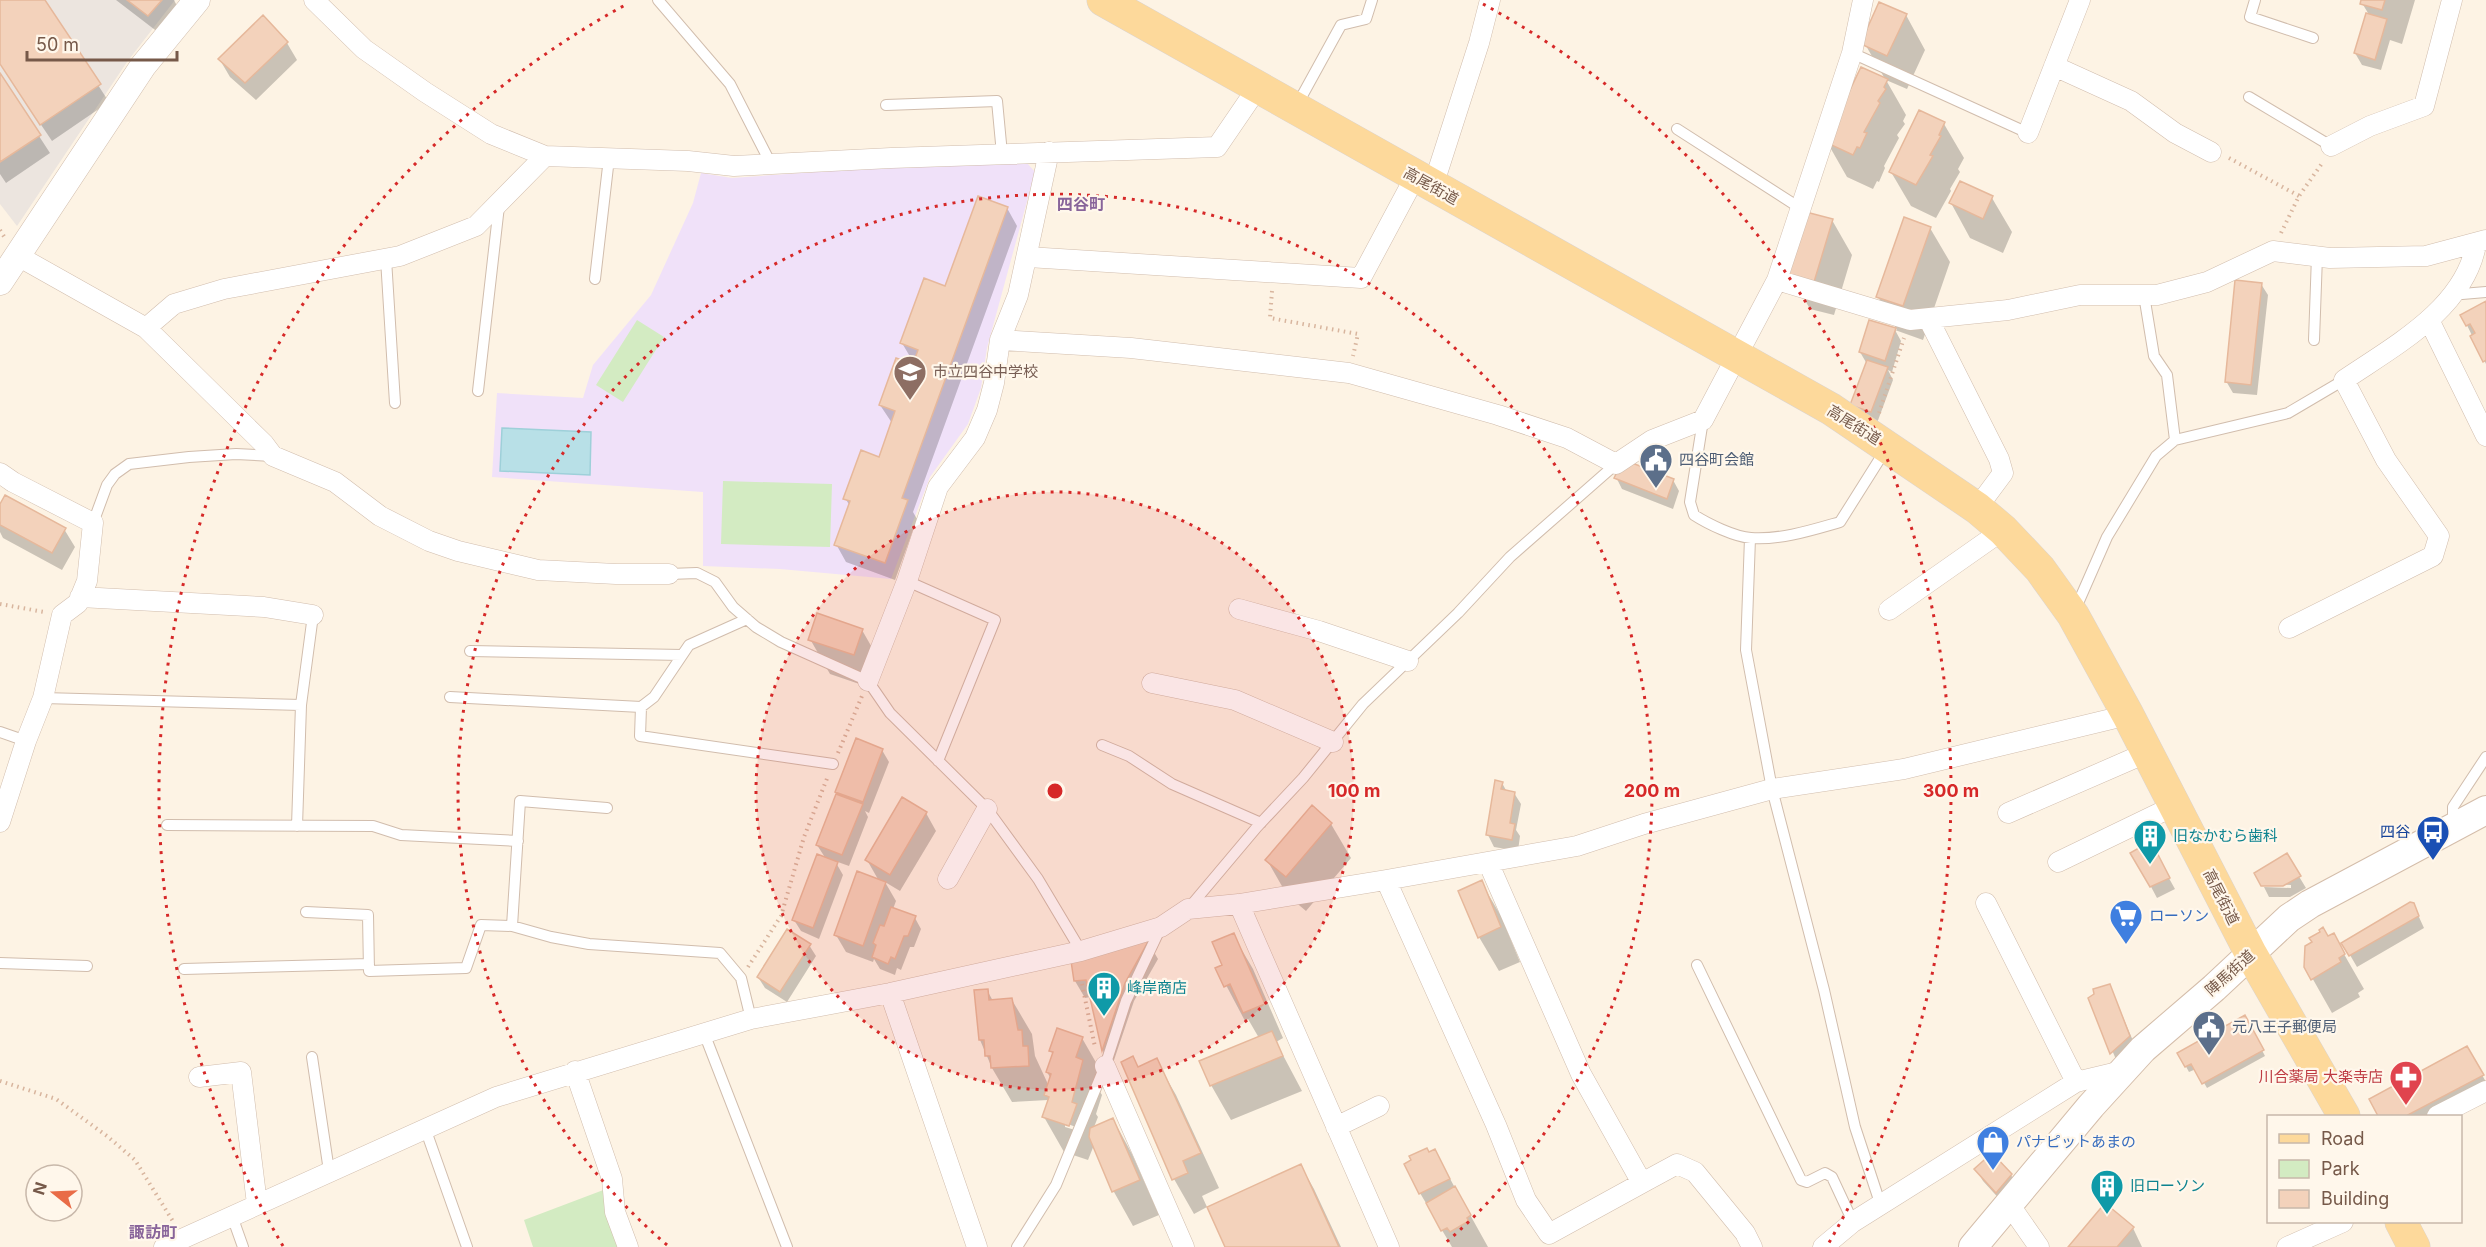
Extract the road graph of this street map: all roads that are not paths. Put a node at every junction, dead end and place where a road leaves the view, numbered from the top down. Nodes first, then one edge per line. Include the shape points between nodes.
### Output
1 (197, 0) edge
2 (314, 0) edge
3 (658, 0) edge
4 (1103, 0) edge
5 (1372, 0) edge
6 (1490, 0) edge
7 (1863, 0) edge
8 (2080, 0) edge
9 (2255, 0) edge
10 (2452, 0) edge
11 (2313, 38) dead end
12 (1852, 53) junction
13 (2055, 66) junction
14 (1258, 87) junction
15 (2249, 97) dead end
16 (886, 105) dead end
17 (1295, 108) junction
18 (1677, 129) dead end
19 (2028, 133) joint
20 (2331, 146) joint
21 (1049, 152) junction
22 (2211, 152) road end
23 (1002, 154) junction
24 (545, 156) junction
25 (609, 158) junction
26 (771, 164) junction
27 (1424, 182) junction
28 (499, 202) junction
29 (1800, 208) junction
30 (2481, 243) edge
31 (18, 256) junction
32 (2317, 256) junction
33 (1028, 257) junction
34 (386, 259) junction
35 (595, 279) dead end
36 (1777, 280) junction
37 (0, 282) edge
38 (2454, 292) junction
39 (2486, 292) edge
40 (2144, 295) junction
41 (1920, 320) junction
42 (2429, 320) junction
43 (146, 328) junction
44 (1000, 340) junction
45 (2314, 340) dead end
46 (1736, 357) junction
47 (2344, 380) junction
48 (478, 391) dead end
49 (395, 403) dead end
50 (1703, 420) junction
51 (2486, 436) edge
52 (2175, 440) junction
53 (1880, 441) junction
54 (273, 456) junction
55 (1616, 464) junction
56 (0, 473) edge
57 (1977, 508) junction
58 (93, 523) junction
59 (2003, 530) junction
60 (1750, 538) junction
61 (669, 574) joint
62 (907, 581) junction
63 (80, 597) junction
64 (1239, 609) dead end
65 (1889, 610) dead end
66 (313, 615) joint
67 (2073, 615) junction
68 (747, 619) junction
69 (2289, 628) dead end
70 (470, 651) dead end
71 (682, 655) junction
72 (1408, 661) junction
73 (868, 681) junction
74 (1152, 683) dead end
75 (450, 697) dead end
76 (43, 698) junction
77 (302, 705) junction
78 (641, 707) junction
79 (2128, 714) junction
80 (0, 732) edge
81 (26, 741) junction
82 (1333, 742) junction
83 (1102, 745) dead end
84 (2146, 753) junction
85 (2486, 757) edge
86 (938, 761) junction
87 (833, 764) road end
88 (1772, 789) junction
89 (2174, 806) junction
90 (607, 808) dead end
91 (987, 809) junction
92 (2486, 810) edge
93 (2008, 813) dead end
94 (0, 822) edge
95 (1261, 823) junction
96 (167, 825) dead end
97 (297, 826) junction
98 (2453, 827) junction
99 (518, 841) junction
100 (1488, 862) junction
101 (2058, 862) dead end
102 (948, 879) dead end
103 (1386, 880) junction
104 (1986, 903) dead end
105 (1239, 904) junction
106 (1188, 909) junction
107 (306, 912) dead end
108 (512, 926) junction
109 (1161, 927) junction
110 (1082, 951) junction
111 (2251, 954) junction
112 (0, 963) edge
113 (369, 964) junction
114 (1698, 965) dead end
115 (87, 966) dead end
116 (184, 969) dead end
117 (890, 993) junction
118 (751, 1019) junction
119 (704, 1033) junction
120 (312, 1057) dead end
121 (575, 1071) junction
122 (1103, 1071) junction
123 (2122, 1071) junction
124 (199, 1077) dead end
125 (2076, 1082) junction
126 (2486, 1091) edge
127 (1379, 1106) dead end
128 (2343, 1115) edge
129 (2440, 1115) edge
130 (1336, 1126) junction
131 (425, 1128) junction
132 (330, 1171) junction
133 (1642, 1183) junction
134 (257, 1204) junction
135 (2010, 1204) junction
136 (1881, 1206) junction
137 (232, 1216) junction
138 (1853, 1222) junction
139 (2339, 1223) edge
140 (2402, 1223) edge
141 (164, 1247) edge
142 (243, 1247) edge
143 (467, 1247) edge
144 (628, 1247) edge
145 (787, 1247) edge
146 (977, 1247) edge
147 (1017, 1247) edge
148 (1184, 1247) edge
149 (1389, 1247) edge
150 (1752, 1247) edge
151 (1823, 1247) edge
152 (1973, 1247) edge
153 (2039, 1247) edge
154 (2287, 1247) edge
155 (2414, 1247) edge

1 - 31 street via 143,66
2 - 24 street via 363,49 425,92 491,134
3 - 26 lane via 730,84
4 - 14 main road, 高尾街道
5 - 17 lane via 1366,19 1341,25
6 - 27 street via 1479,43
7 - 12 street
8 - 13 street
9 - 11 lane via 2250,17
10 - 20 street via 2424,106
12 - 19 lane
12 - 29 street
13 - 19 street
13 - 22 street via 2131,101 2175,133
14 - 17 main road, 高尾街道
14 - 21 street via 1217,147
15 - 20 lane
16 - 23 lane via 997,101
17 - 27 main road, 高尾街道
18 - 29 lane
21 - 23 street
21 - 33 street
23 - 26 street
24 - 25 street
24 - 28 street
25 - 26 street via 734,166
25 - 35 lane
27 - 33 street via 1361,278
27 - 46 main road, 高尾街道
28 - 34 street via 476,226
28 - 48 lane
29 - 36 street
30 - 32 street via 2426,256
30 - 38 street
31 - 37 street
31 - 43 street
32 - 40 street via 2273,251 2208,282
32 - 45 lane
33 - 44 street
34 - 43 street via 224,289 174,304
34 - 49 lane
36 - 41 street
36 - 46 street
38 - 39 lane
38 - 42 street
40 - 41 street via 2080,295 2008,310
40 - 52 lane via 2154,356 2167,375
41 - 57 street via 1999,459 2003,473
42 - 47 street
42 - 51 street
43 - 54 street
44 - 55 street via 1131,348 1349,373 1567,438
44 - 62 street via 987,410 975,438 938,488
46 - 50 street
46 - 53 main road, 高尾街道
47 - 52 lane via 2288,413
47 - 69 street via 2386,460 2439,536 2433,556 2424,562
50 - 55 street via 1652,440
50 - 60 lane via 1690,502 1694,515
52 - 67 lane via 2156,456 2107,537
53 - 57 main road, 高尾街道
53 - 60 lane via 1840,522 1795,534
54 - 58 lane via 236,454 129,465 107,485
54 - 61 street via 335,482 380,516 429,542 458,551 538,570
55 - 72 lane via 1510,557
56 - 58 street
57 - 59 main road, 高尾街道
58 - 63 street via 87,581
59 - 65 street
59 - 67 main road, 高尾街道 via 2040,569
60 - 88 lane via 1746,650
61 - 68 lane via 697,573 715,582
62 - 73 street
62 - 86 lane via 995,620
63 - 66 street via 264,607
63 - 76 street via 62,615
64 - 72 street
66 - 77 lane
67 - 79 main road, 高尾街道
68 - 71 lane via 689,645
68 - 73 lane via 781,642
70 - 71 lane
71 - 78 lane via 654,697
72 - 82 lane via 1363,704
73 - 86 lane via 890,713
74 - 82 street via 1234,700
75 - 78 lane
76 - 77 lane
76 - 81 street
77 - 97 lane
78 - 87 lane via 640,736
79 - 84 main road, 高尾街道
79 - 88 street via 1904,770
80 - 81 lane
81 - 94 street
82 - 95 lane
83 - 95 lane via 1129,756 1172,784
84 - 89 main road, 高尾街道
84 - 93 street
85 - 98 lane via 2453,807
86 - 91 lane
88 - 100 street via 1577,846
88 - 136 lane via 1855,1127
89 - 101 street
89 - 111 main road, 高尾街道
90 - 99 lane via 520,801
91 - 102 street
91 - 110 lane via 1038,879
92 - 98 main road, 陣馬街道
95 - 106 lane
96 - 97 lane
97 - 99 lane via 373,826 401,835
98 - 111 main road, 陣馬街道 via 2310,904
99 - 108 lane
100 - 103 street
100 - 133 street via 1581,1074
103 - 105 street
103 - 133 street via 1526,1200 1549,1234
104 - 125 street
105 - 106 street
105 - 130 street
106 - 109 street
107 - 113 lane via 368,915
108 - 113 lane via 481,925 466,968 369,971
108 - 118 lane via 589,944 720,953 741,978
109 - 110 street
109 - 122 lane via 1126,1001
110 - 117 street
111 - 123 main road, 陣馬街道
111 - 128 main road, 高尾街道
112 - 115 lane
113 - 116 lane
114 - 138 lane via 1801,1180 1807,1182 1825,1173 1832,1177
117 - 118 street
117 - 146 street
118 - 119 street
119 - 121 street
119 - 145 lane
120 - 132 lane
121 - 131 street via 496,1097
121 - 144 street via 612,1179 615,1212
122 - 147 lane via 1056,1185
122 - 148 street
123 - 125 street
123 - 135 main road, 陣馬街道
124 - 134 street via 241,1072
125 - 136 street
126 - 129 street
127 - 130 street
130 - 149 street
131 - 132 street
131 - 143 lane
132 - 134 street
133 - 150 street via 1677,1164 1695,1172
134 - 137 street
135 - 152 main road, 陣馬街道
135 - 153 street
136 - 138 street
137 - 141 street
137 - 142 lane
138 - 151 street
139 - 154 street
140 - 155 main road

